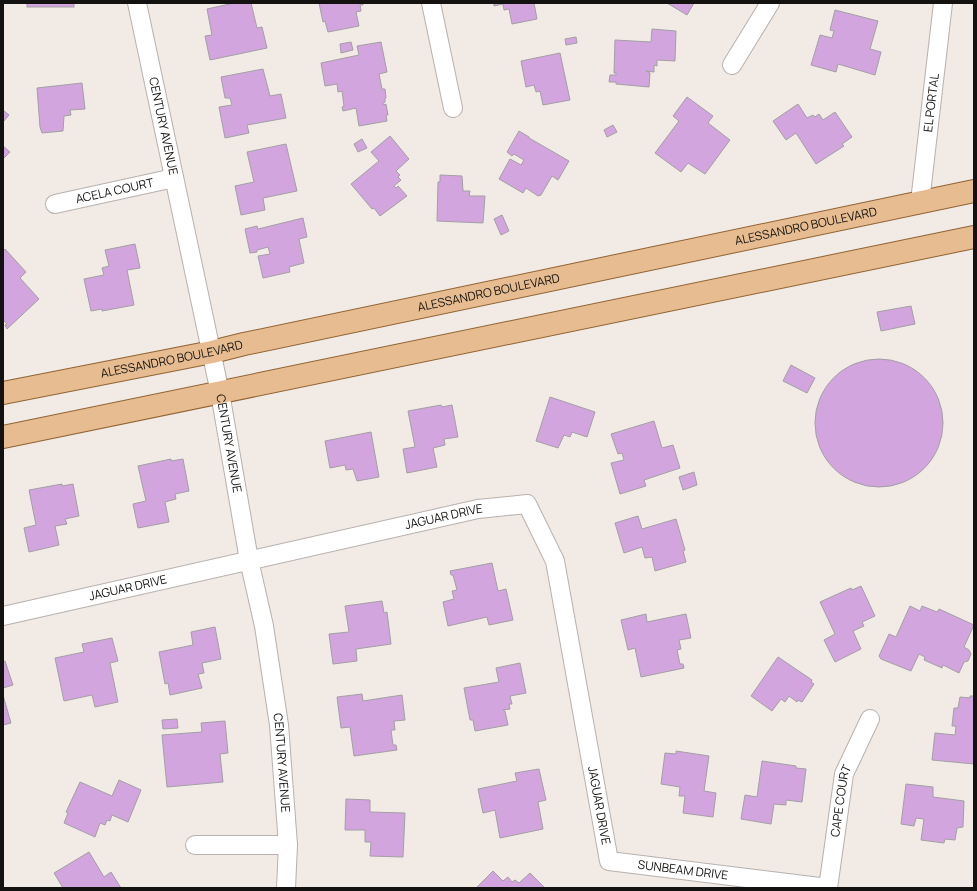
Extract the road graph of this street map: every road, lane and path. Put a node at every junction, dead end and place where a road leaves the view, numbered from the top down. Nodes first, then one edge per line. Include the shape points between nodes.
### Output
1 (137, 3) edge
2 (431, 3) edge
3 (770, 3) edge
4 (943, 3) edge
5 (732, 66) dead end
6 (454, 108) dead end
7 (174, 178) junction
8 (974, 191) edge
9 (920, 202) junction
10 (55, 204) dead end
11 (974, 237) edge
12 (212, 352) junction
13 (3, 393) edge
14 (220, 393) junction
15 (3, 437) edge
16 (249, 560) junction
17 (3, 616) edge
18 (870, 719) dead end
19 (195, 845) dead end
20 (288, 845) junction
21 (609, 860) joint
22 (286, 888) edge
23 (828, 888) edge

1 - 7 street, CENTURY AVENUE
2 - 6 street
3 - 5 street
4 - 9 street, EL PORTAL
7 - 10 street, ACELA COURT
7 - 12 street, CENTURY AVENUE
8 - 9 main road, ALESSANDRO BOULEVARD
9 - 12 main road, ALESSANDRO BOULEVARD
11 - 14 main road
12 - 13 main road, ALESSANDRO BOULEVARD
12 - 14 street, CENTURY AVENUE
14 - 15 main road
14 - 16 street, CENTURY AVENUE
16 - 17 street, JAGUAR DRIVE
16 - 20 street, CENTURY AVENUE via 264,626 280,725
16 - 21 street, JAGUAR DRIVE via 478,510 527,504 555,561
18 - 23 street, CAPE COURT via 844,774
19 - 20 street
20 - 22 street, CENTURY AVENUE
21 - 23 street, SUNBEAM DRIVE

